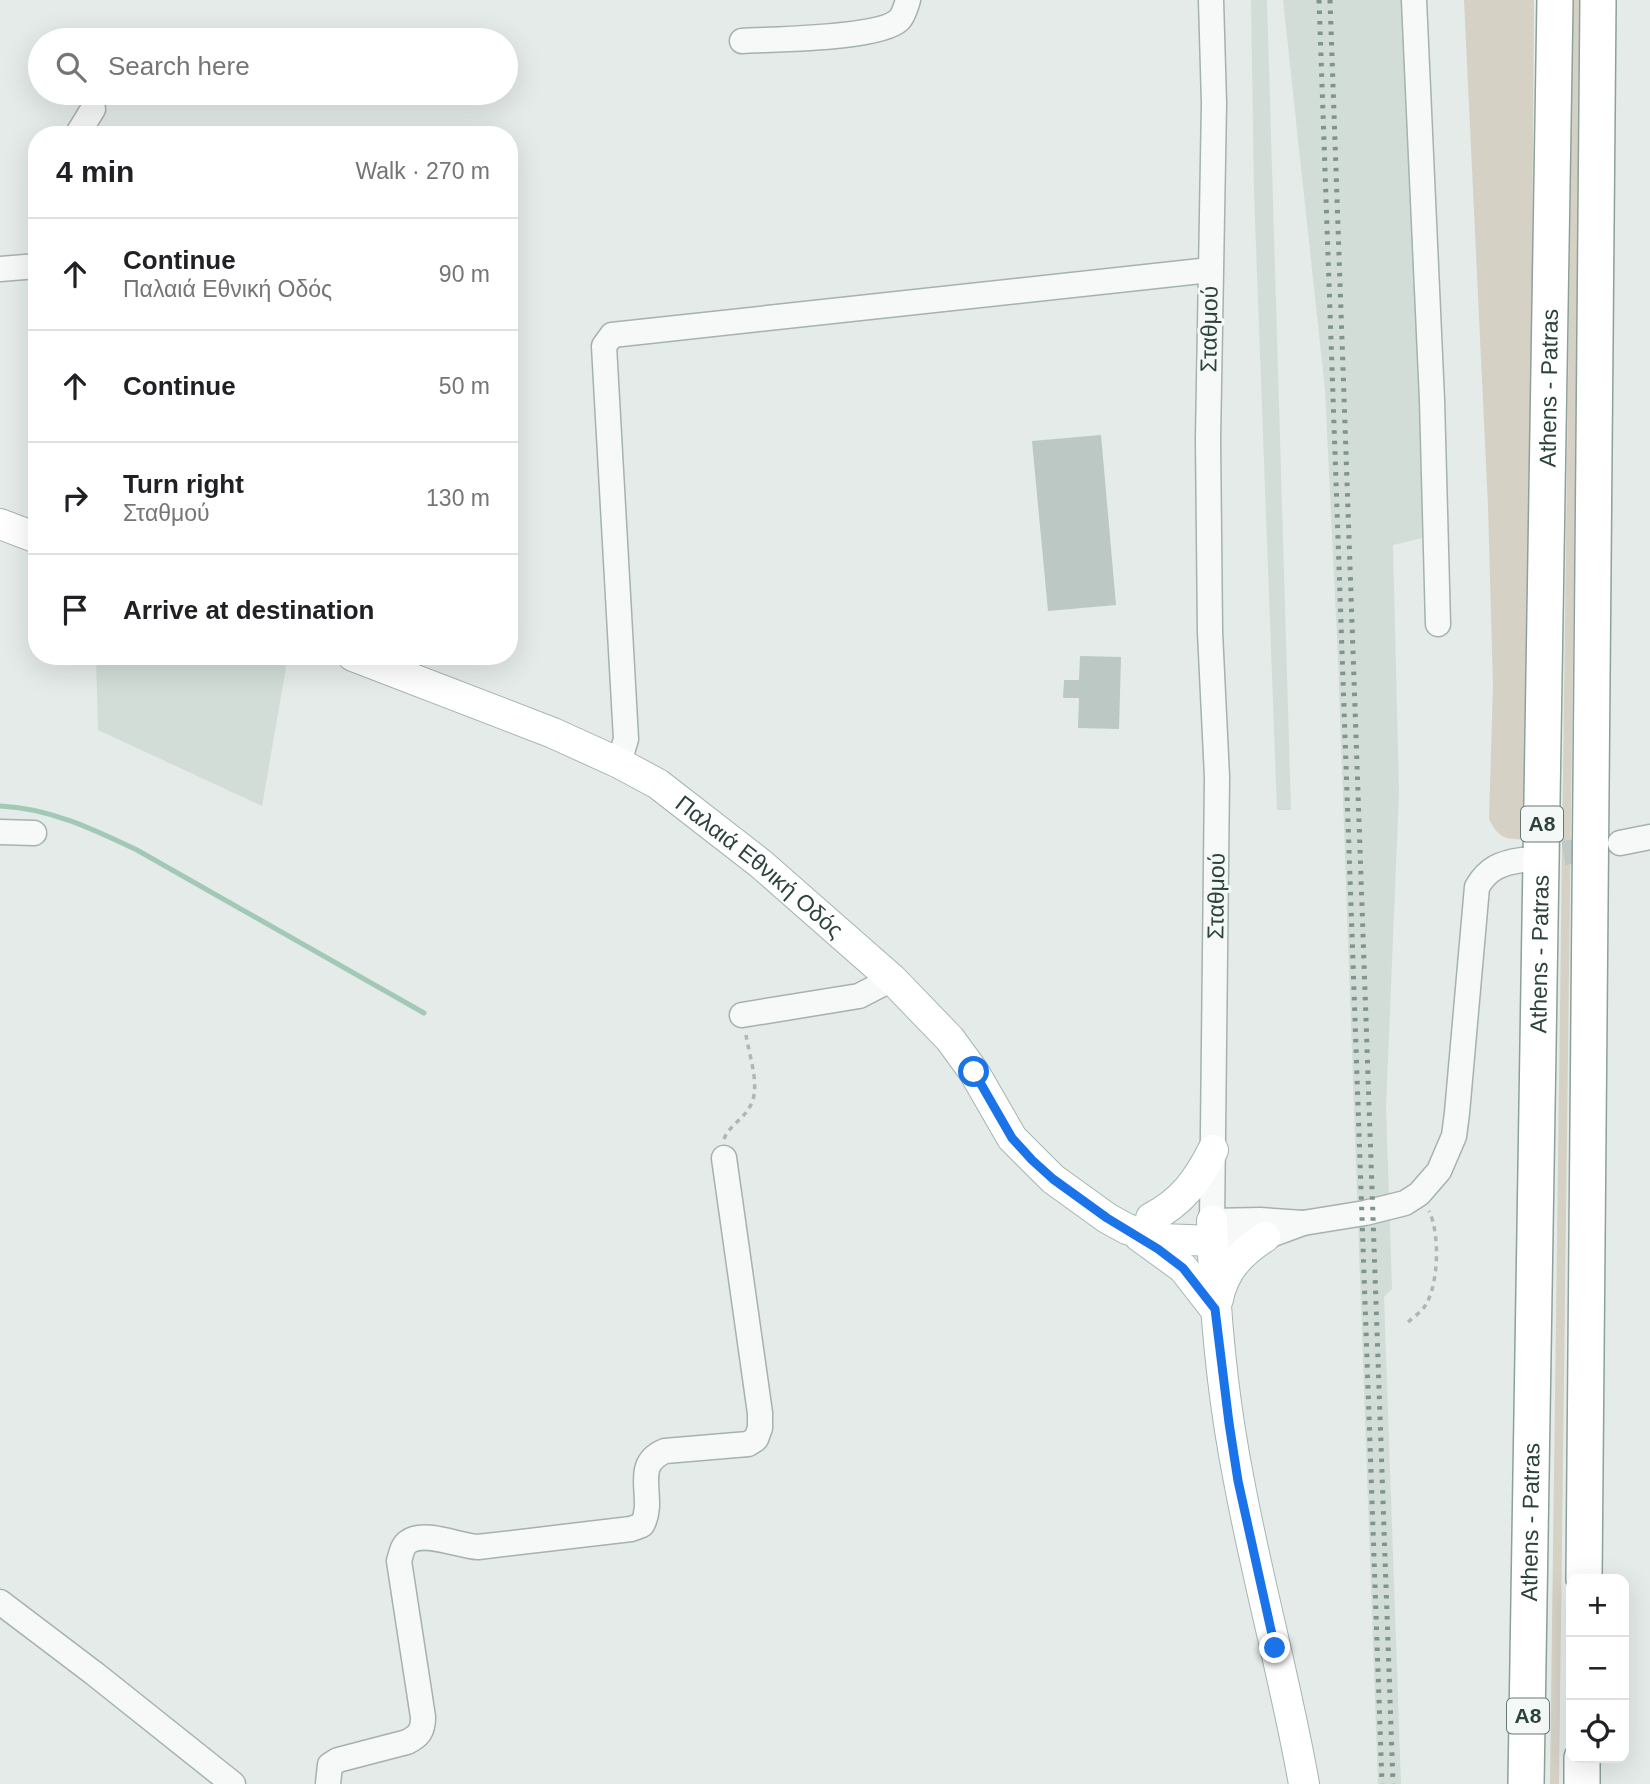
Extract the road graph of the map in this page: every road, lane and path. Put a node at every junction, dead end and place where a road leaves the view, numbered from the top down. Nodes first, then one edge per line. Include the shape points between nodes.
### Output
1 (908, 0) edge
2 (1211, 0) edge
3 (1414, 0) edge
4 (1555, 0) edge
5 (1598, 0) edge
6 (742, 41) dead end
7 (93, 109) dead end
8 (83, 126) edge
9 (28, 267) edge
10 (0, 269) edge
11 (1210, 270) junction
12 (0, 524) edge
13 (28, 535) edge
14 (1438, 624) dead end
15 (376, 665) edge
16 (619, 763) junction
17 (0, 832) edge
18 (34, 833) dead end
19 (1650, 838) edge
20 (1620, 844) tunnel mouth
21 (1522, 860) tunnel mouth
22 (892, 979) junction
23 (742, 1015) joint
24 (1213, 1150) junction
25 (724, 1158) joint
26 (1419, 1194) junction
27 (1139, 1223) junction
28 (1303, 1223) junction
29 (1213, 1231) junction
30 (1265, 1237) junction
31 (1215, 1309) junction
32 (1408, 1322) dead end
33 (1584, 1574) edge
34 (0, 1602) edge
35 (1582, 1763) edge
36 (233, 1784) edge
37 (328, 1784) edge
38 (1304, 1784) edge
39 (1526, 1784) edge
40 (1581, 1784) edge

1 - 6 street via 901,19 887,28
2 - 11 street, Σταθμού
3 - 14 street
4 - 39 highway, Athens - Patras / Α8
5 - 33 highway, Athens - Patras / Α8
7 - 8 street
9 - 10 street
11 - 16 street via 612,335 604,346 626,726
11 - 24 street, Σταθμού via 1210,605 1217,777
12 - 13 main road
15 - 16 main road, Παλαιά Εθνική Οδός
16 - 22 main road, Παλαιά Εθνική Οδός via 658,784 751,856
17 - 18 street
19 - 20 street
21 - 26 street via 1490,870 1477,887 1454,1136 1439,1171
22 - 23 street via 859,996
22 - 27 main road, Παλαιά Εθνική Οδός via 950,1039 1012,1138 1053,1179 1076,1196
23 - 25 path via 754,1097 725,1135
24 - 27 main road via 1179,1201
24 - 29 street, Σταθμού
25 - 37 street via 760,1413 756,1439 748,1444 653,1455 645,1477 648,1516 642,1525 631,1529 478,1547 420,1537 408,1542 399,1561 423,1727 407,1742 338,1760 330,1765
26 - 28 street via 1389,1208
26 - 32 path via 1432,1217 1437,1242 1433,1284 1425,1305
27 - 29 main road, Παλαιά Εθνική Οδός via 1162,1239
27 - 31 main road
28 - 29 street via 1260,1220
28 - 30 street
29 - 30 street
29 - 31 main road, Σταθμού
30 - 31 main road via 1228,1270
31 - 38 main road, Σταθμού via 1238,1481
34 - 36 street
35 - 40 highway

